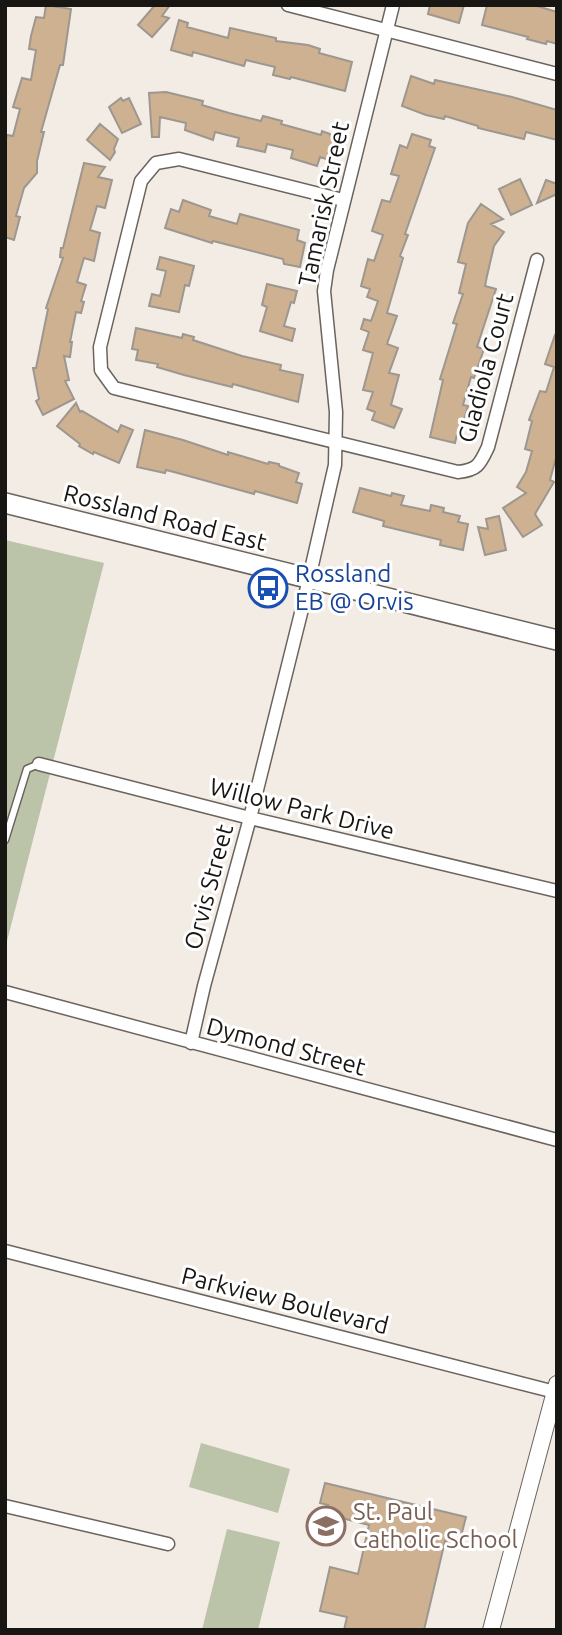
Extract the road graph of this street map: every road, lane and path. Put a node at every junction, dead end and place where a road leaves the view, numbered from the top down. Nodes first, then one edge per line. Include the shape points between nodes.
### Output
1 (288, 5) edge
2 (393, 5) edge
3 (387, 30) junction
4 (557, 74) edge
5 (343, 200) junction
6 (537, 260) dead end
7 (337, 442) junction
8 (5, 503) edge
9 (309, 579) junction
10 (557, 640) edge
11 (39, 764) joint
12 (250, 818) junction
13 (5, 840) edge
14 (557, 891) edge
15 (5, 992) edge
16 (191, 1043) junction
17 (557, 1140) edge
18 (5, 1251) edge
19 (556, 1388) edge
20 (5, 1506) edge
21 (168, 1544) dead end
22 (491, 1630) edge

1 - 3 street
2 - 3 street, Tamarisk Street
3 - 4 street
3 - 5 street, Tamarisk Street
5 - 7 street, Tamarisk Street via 324,291
5 - 7 street via 180,159 156,163 141,181 100,347 101,370 114,388
6 - 7 street, Gladiola Court via 488,447 472,471 458,472
7 - 9 street, Tamarisk Street
8 - 9 main road, Rossland Road East
9 - 10 main road, Rossland Road East
9 - 12 street, Orvis Street
11 - 12 street, Willow Park Drive
11 - 13 lane via 27,769
12 - 14 street, Willow Park Drive
12 - 16 street, Orvis Street
15 - 16 street, Dymond Street
16 - 17 street, Dymond Street
18 - 19 street, Parkview Boulevard
19 - 22 street
20 - 21 street

